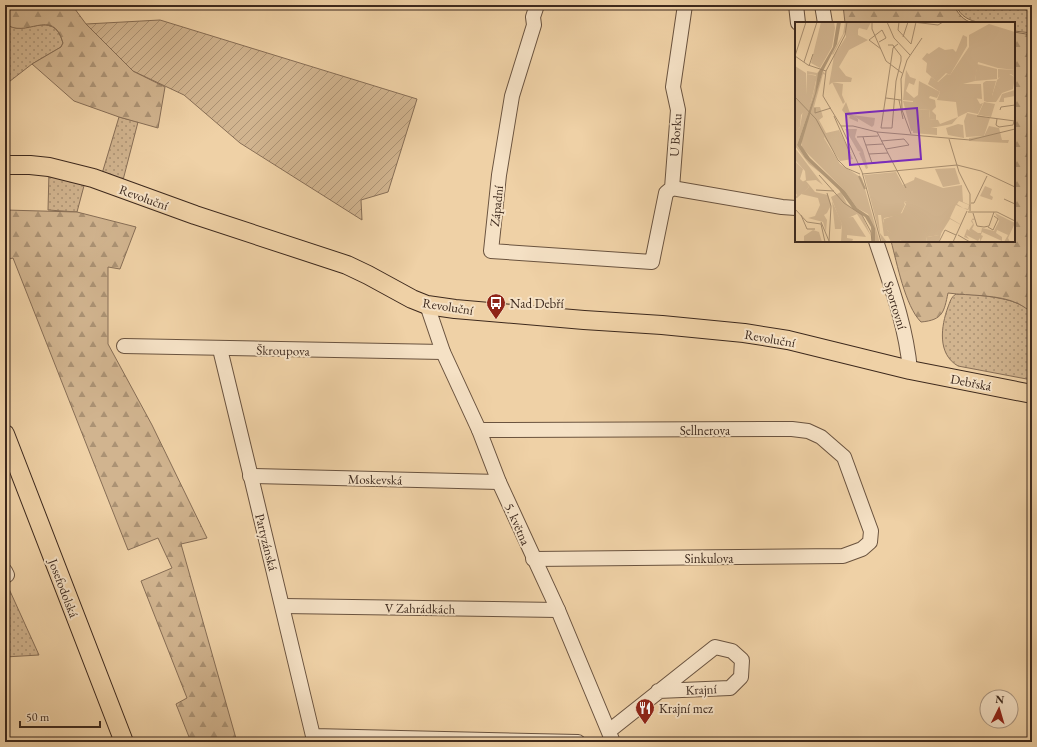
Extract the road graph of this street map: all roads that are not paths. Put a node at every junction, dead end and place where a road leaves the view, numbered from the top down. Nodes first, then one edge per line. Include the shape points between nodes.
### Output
1 (537, 5) edge
2 (685, 5) edge
3 (796, 5) edge
4 (822, 5) edge
5 (798, 22) edge
6 (825, 22) edge
7 (5, 165) edge
8 (672, 188) junction
9 (795, 208) edge
10 (876, 242) edge
11 (652, 262) joint
12 (427, 305) junction
13 (124, 346) dead end
14 (220, 349) junction
15 (443, 352) junction
16 (910, 370) junction
17 (1032, 394) edge
18 (478, 430) junction
19 (5, 434) edge
20 (250, 476) junction
21 (499, 482) junction
22 (871, 531) joint
23 (534, 559) junction
24 (283, 606) junction
25 (558, 610) junction
26 (658, 691) junction
27 (611, 736) edge
28 (124, 742) edge
29 (578, 742) edge

1 - 11 street, Západní via 533,17 534,25 512,96 499,175 491,251
2 - 8 street, U Borku via 673,87 678,110
3 - 5 street
4 - 6 street
7 - 12 main road, Revoluční via 49,167 93,178 347,265
8 - 9 street
8 - 11 street, U Borku via 666,193
10 - 16 street, Sportovní via 902,318
12 - 15 street, 5. května
12 - 16 main road, Revoluční via 744,333 817,346
13 - 14 street, Škroupova
14 - 15 street, Škroupova
14 - 20 street, Partyzánská
15 - 18 street, 5. května
16 - 17 main road, Debřská
18 - 21 street, 5. května
18 - 22 street, Sellnerova via 808,431 821,437 844,457
19 - 28 main road, Josefodolská
20 - 21 street, Moskevská
20 - 24 street, Partyzánská
21 - 23 street, 5. května
22 - 23 street, Sinkulova via 870,542 862,549 843,556
23 - 25 street, 5. května
24 - 25 street, V Zahrádkách
24 - 29 street, Partyzánská via 313,736
25 - 27 street, 5. května
26 - 26 street, Krajní via 715,647 732,651 742,660 741,677 730,688
26 - 27 street, Krajní

